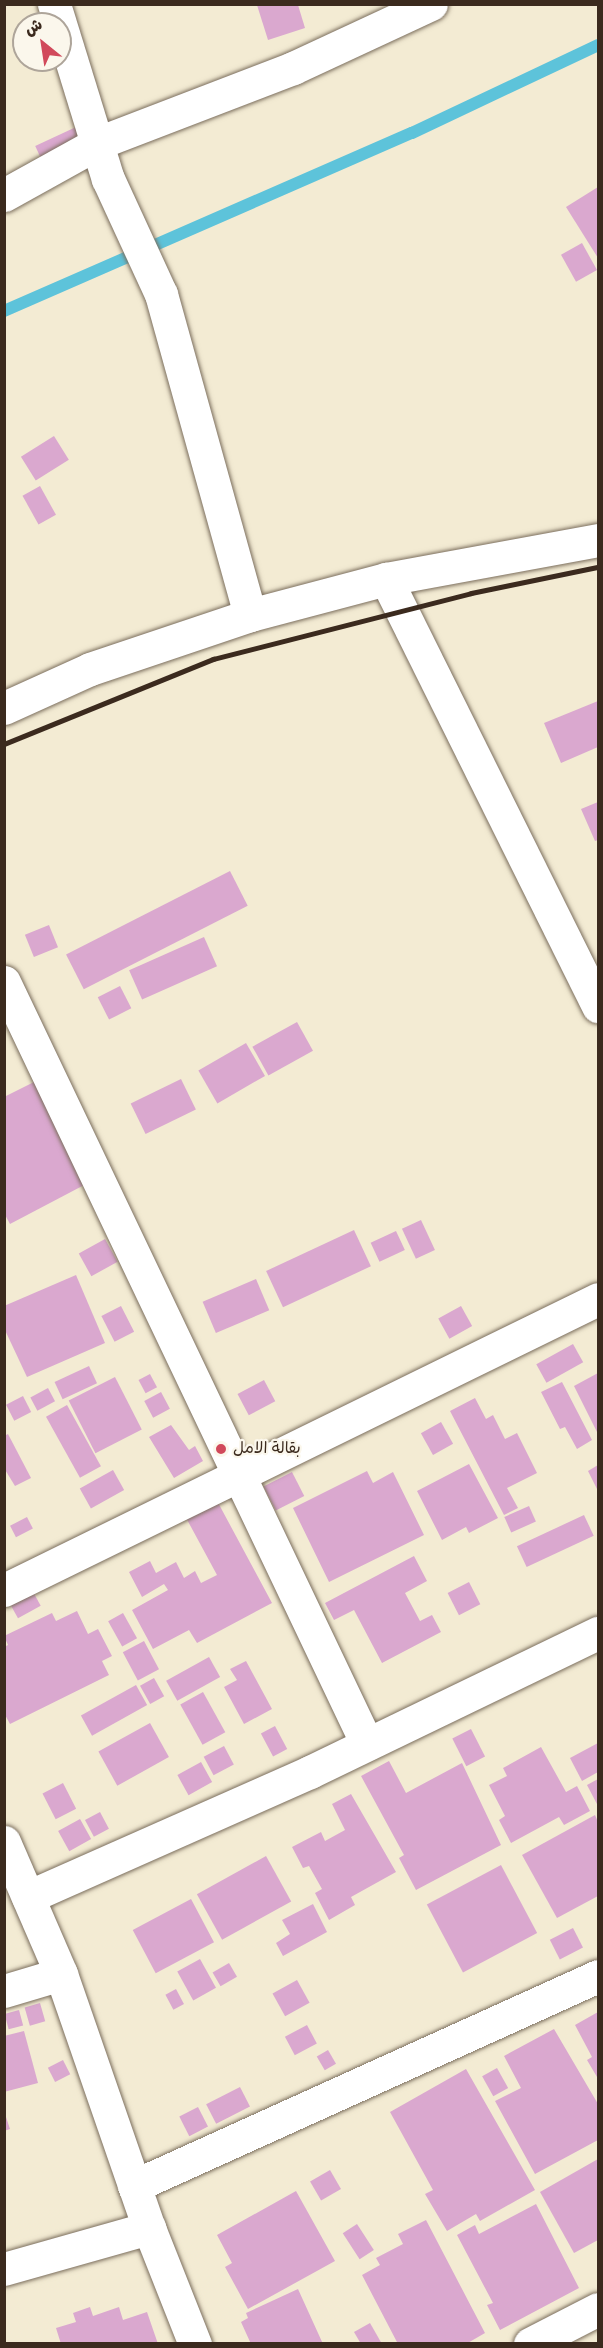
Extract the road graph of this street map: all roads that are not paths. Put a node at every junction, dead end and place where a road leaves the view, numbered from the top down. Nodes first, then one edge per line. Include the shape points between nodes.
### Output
1 (54, 4) edge
2 (431, 4) edge
3 (98, 143) junction
4 (4, 195) edge
5 (598, 540) edge
6 (386, 579) junction
7 (250, 615) junction
8 (4, 708) edge
9 (4, 982) edge
10 (598, 1006) edge
11 (598, 1299) edge
12 (241, 1474) junction
13 (4, 1590) edge
14 (598, 1633) edge
15 (367, 1744) junction
16 (4, 1842) edge
17 (28, 1897) junction
18 (61, 1974) junction
19 (598, 1976) edge
20 (4, 1991) edge
21 (134, 2186) junction
22 (149, 2228) junction
23 (4, 2269) edge
24 (598, 2309) edge
25 (195, 2343) edge
26 (530, 2343) edge

1 - 3 street
2 - 3 street via 293,68
3 - 4 street
3 - 7 street via 108,179 161,294
5 - 6 street
6 - 7 street
6 - 10 street
7 - 8 street via 90,669
9 - 12 street
11 - 12 street
12 - 13 street
12 - 15 street
14 - 15 street
15 - 17 street
16 - 17 street
17 - 18 street
18 - 20 street
18 - 21 street
19 - 21 street
21 - 22 street
22 - 23 street
22 - 25 street
24 - 26 street

